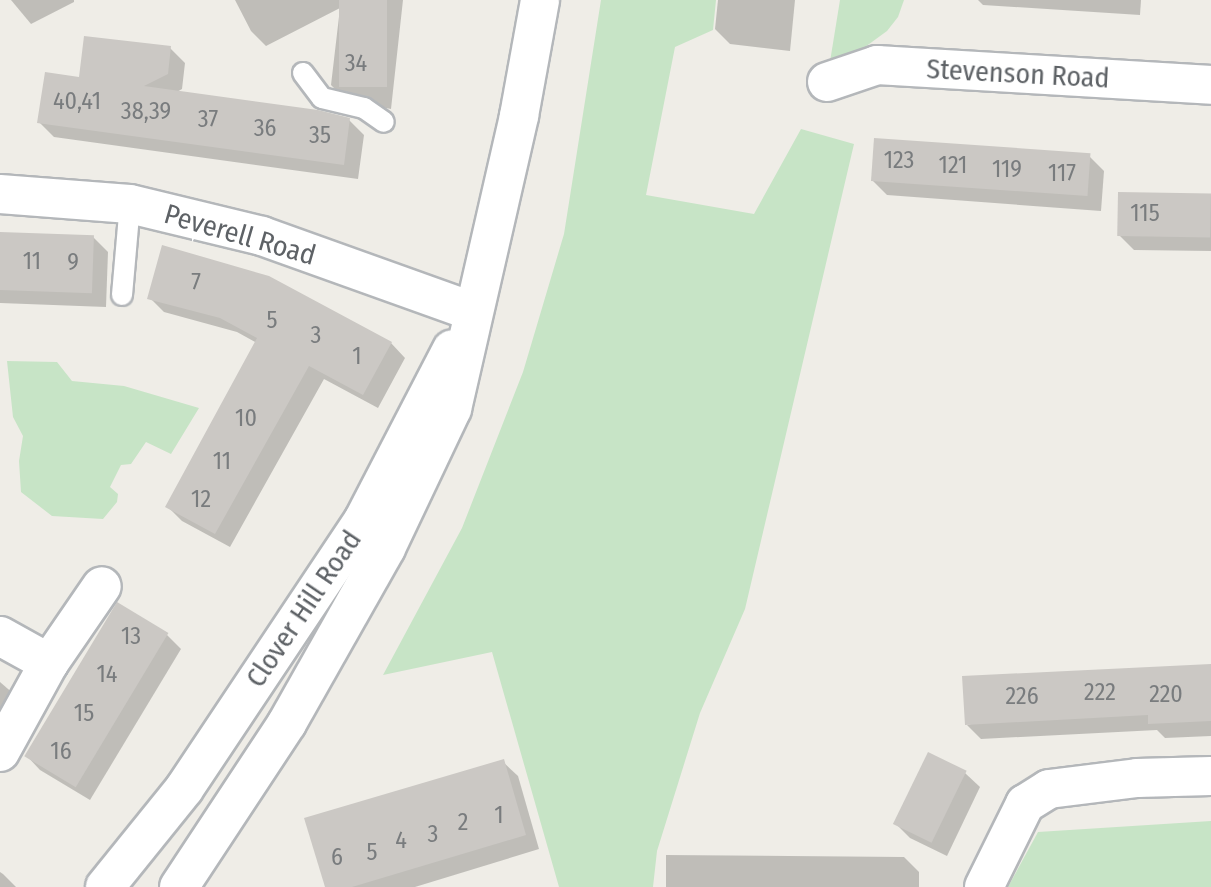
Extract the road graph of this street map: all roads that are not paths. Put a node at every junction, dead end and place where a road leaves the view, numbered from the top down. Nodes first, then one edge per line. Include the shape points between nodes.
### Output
1 (540, 0) edge
2 (303, 73) dead end
3 (827, 82) dead end
4 (1211, 85) edge
5 (384, 122) dead end
6 (0, 194) edge
7 (130, 204) junction
8 (122, 295) dead end
9 (472, 311) junction
10 (102, 586) dead end
11 (0, 636) edge
12 (49, 663) junction
13 (1, 751) edge
14 (1211, 776) edge
15 (105, 887) edge
16 (179, 887) edge
17 (984, 887) edge

1 - 9 street, Clover Hill Road via 519,116
2 - 5 lane via 322,98 364,108
3 - 4 street, Stevenson Road via 877,65
6 - 7 street, Peverell Road
7 - 8 lane
7 - 9 street, Peverell Road via 262,236
9 - 15 street, Clover Hill Road via 364,519 184,789
9 - 16 street, Clover Hill Road via 452,409 386,548 287,723
10 - 12 street
11 - 12 street
12 - 13 street
14 - 17 street via 1049,789 1025,804

